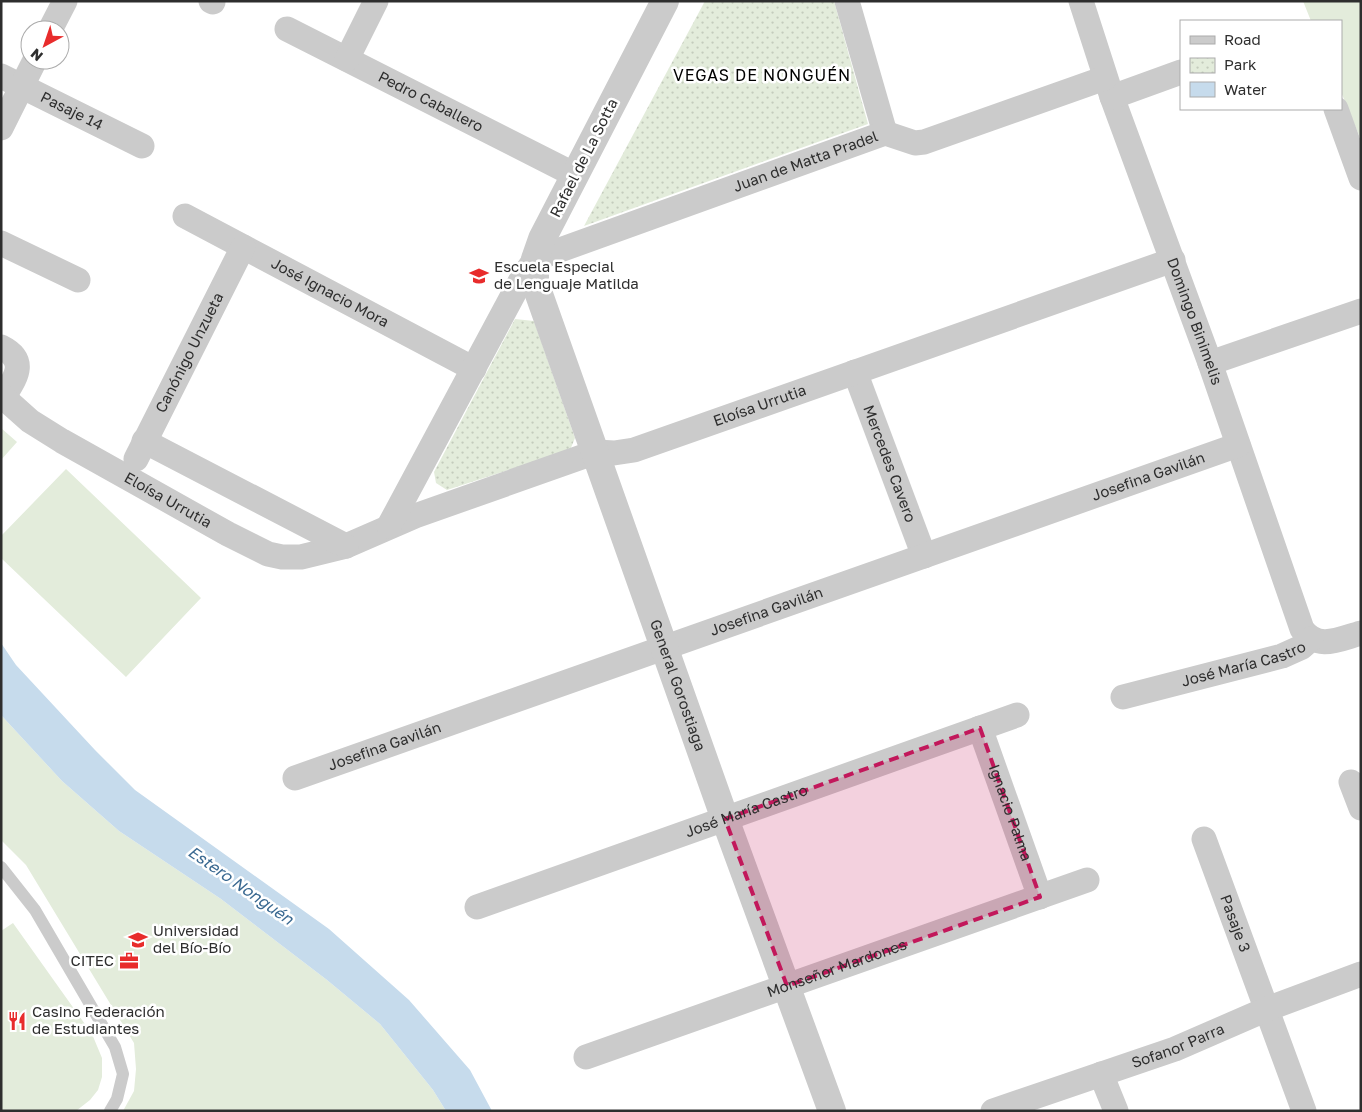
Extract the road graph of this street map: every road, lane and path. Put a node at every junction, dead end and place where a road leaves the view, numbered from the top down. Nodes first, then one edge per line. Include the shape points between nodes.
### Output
1 (65, 1) edge
2 (376, 1) edge
3 (665, 1) edge
4 (847, 1) edge
5 (1081, 1) edge
6 (55, 20) edge
7 (287, 29) dead end
8 (347, 59) junction
9 (24, 70) edge
10 (1180, 72) edge
11 (12, 81) edge
12 (1108, 87) junction
13 (1336, 110) edge
14 (1, 128) edge
15 (885, 133) junction
16 (142, 146) dead end
17 (575, 174) junction
18 (1361, 178) edge
19 (185, 216) dead end
20 (1, 242) edge
21 (243, 247) junction
22 (536, 258) junction
23 (1173, 260) junction
24 (78, 280) dead end
25 (545, 312) junction
26 (1361, 312) edge
27 (503, 314) junction
28 (1, 347) edge
29 (1210, 363) junction
30 (474, 369) junction
31 (855, 372) junction
32 (2, 397) edge
33 (1238, 445) junction
34 (596, 452) junction
35 (389, 526) junction
36 (346, 546) junction
37 (924, 556) junction
38 (1361, 633) edge
39 (1311, 639) junction
40 (666, 647) junction
41 (1123, 697) dead end
42 (1017, 715) dead end
43 (980, 728) junction
44 (294, 778) dead end
45 (1351, 782) dead end
46 (1361, 808) edge
47 (725, 819) junction
48 (1204, 839) dead end
49 (1, 867) edge
50 (1087, 880) dead end
51 (1040, 897) junction
52 (477, 907) dead end
53 (1361, 974) edge
54 (787, 986) junction
55 (1266, 1009) junction
56 (586, 1058) dead end
57 (1101, 1074) junction
58 (110, 1111) edge
59 (832, 1111) edge
60 (993, 1111) edge
61 (1116, 1111) edge
62 (1304, 1111) edge

1 - 6 street
2 - 8 street
3 - 17 street, Rafael de La Sotta
4 - 15 street
5 - 12 street, Domingo Binimelis
7 - 8 street, Pedro Caballero
8 - 17 street, Pedro Caballero
9 - 11 street
10 - 12 street, Juan de Matta Pradel
11 - 14 street
11 - 16 street, Pasaje 14
12 - 15 street, Juan de Matta Pradel via 924,142 915,143
12 - 23 street, Domingo Binimelis
13 - 18 street
15 - 22 street, Juan de Matta Pradel
17 - 22 street, Rafael de La Sotta via 542,239
19 - 21 street, José Ignacio Mora
20 - 24 street
21 - 30 street, José Ignacio Mora
21 - 36 street, Canónigo Unzueta via 140,450
22 - 25 street, General Gorostiaga via 536,283
22 - 27 street, Rafael de La Sotta
23 - 29 street, Domingo Binimelis
23 - 31 street, Eloísa Urrutia
25 - 27 street via 527,308
25 - 34 street, General Gorostiaga
26 - 29 street
27 - 30 street, Rafael de La Sotta
28 - 32 street via 13,355 18,368 17,375
29 - 33 street, Domingo Binimelis
30 - 35 street, Rafael de La Sotta
31 - 34 street, Eloísa Urrutia via 634,450 614,454
31 - 37 street, Mercedes Cavero
32 - 36 street, Eloísa Urrutia via 46,431 255,548 282,557 301,557
33 - 37 street, Josefina Gavilán
33 - 39 street, Domingo Binimelis via 1302,630
34 - 35 street, Eloísa Urrutia
34 - 40 street, General Gorostiaga
35 - 36 street, Eloísa Urrutia
37 - 40 street, Josefina Gavilán
38 - 39 street, José María Castro via 1324,642
39 - 41 street, José María Castro via 1282,656
40 - 44 street, Josefina Gavilán
40 - 47 street, General Gorostiaga
42 - 43 street, José María Castro
43 - 47 street, José María Castro
43 - 51 street, Ignacio Palma
45 - 46 street
47 - 52 street, José María Castro
47 - 54 street, General Gorostiaga
48 - 55 street, Pasaje 3
49 - 58 lane via 35,910 115,1047 123,1074 117,1099
50 - 51 street, Monseñor Mardones
51 - 54 street, Monseñor Mardones
53 - 55 street, Sofanor Parra
54 - 56 street, Monseñor Mardones
54 - 59 street, General Gorostiaga
55 - 57 street, Sofanor Parra via 1175,1049
55 - 62 street, Pasaje 3
57 - 60 street, Sofanor Parra
57 - 61 street

